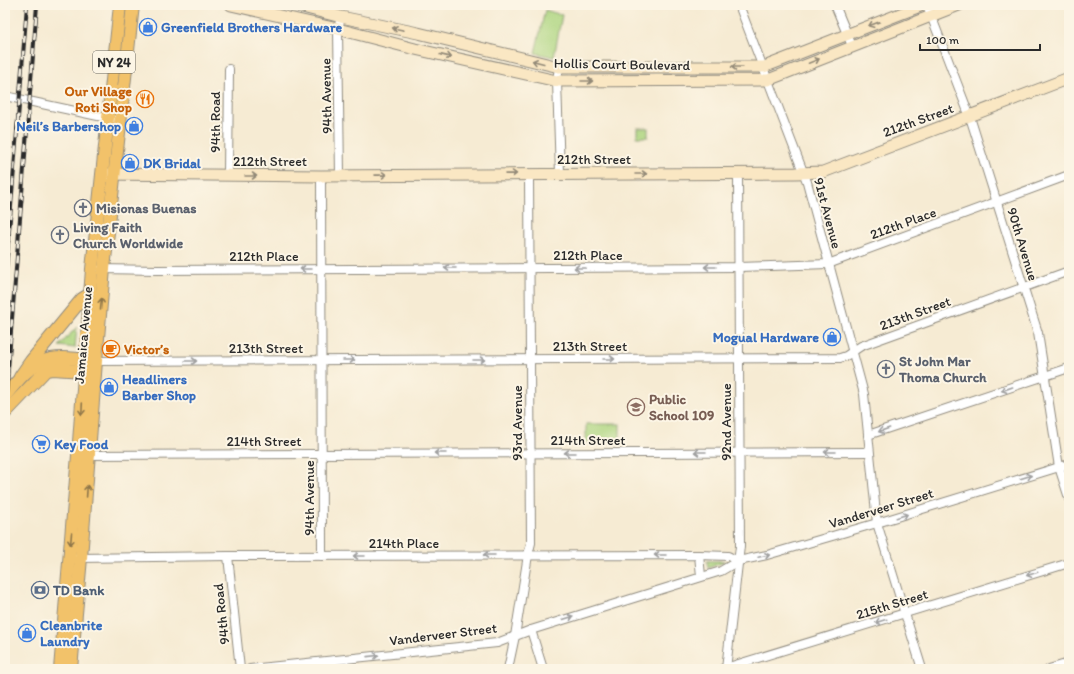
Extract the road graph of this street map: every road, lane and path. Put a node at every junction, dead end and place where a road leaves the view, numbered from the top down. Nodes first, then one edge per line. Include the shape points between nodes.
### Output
1 (120, 5) edge
2 (133, 5) edge
3 (231, 5) edge
4 (289, 5) edge
5 (294, 5) edge
6 (739, 5) edge
7 (835, 5) edge
8 (923, 5) edge
9 (927, 5) edge
10 (959, 5) edge
11 (286, 17) junction
12 (341, 17) junction
13 (932, 17) junction
14 (338, 29) junction
15 (418, 33) junction
16 (847, 34) junction
17 (852, 46) junction
18 (415, 49) junction
19 (490, 50) junction
20 (489, 65) junction
21 (559, 67) junction
22 (629, 67) junction
23 (700, 67) junction
24 (764, 67) junction
25 (228, 69) dead end
26 (1069, 78) edge
27 (630, 80) junction
28 (700, 80) junction
29 (768, 80) junction
30 (557, 81) junction
31 (5, 96) edge
32 (970, 117) junction
33 (108, 118) junction
34 (121, 121) junction
35 (803, 173) junction
36 (108, 174) junction
37 (529, 174) junction
38 (560, 174) junction
39 (738, 174) junction
40 (228, 175) junction
41 (1069, 175) edge
42 (321, 176) junction
43 (340, 176) junction
44 (997, 202) junction
45 (828, 264) junction
46 (739, 267) junction
47 (530, 268) junction
48 (98, 269) junction
49 (322, 269) junction
50 (1069, 270) edge
51 (1023, 287) junction
52 (90, 294) junction
53 (852, 352) junction
54 (739, 359) junction
55 (322, 360) junction
56 (530, 360) junction
57 (88, 364) junction
58 (1069, 368) edge
59 (1044, 376) junction
60 (20, 377) junction
61 (5, 396) edge
62 (5, 413) edge
63 (868, 435) junction
64 (739, 452) junction
65 (869, 452) junction
66 (322, 453) junction
67 (530, 453) junction
68 (84, 455) junction
69 (1069, 464) edge
70 (1059, 467) junction
71 (1069, 498) edge
72 (878, 523) junction
73 (528, 555) junction
74 (699, 555) junction
75 (228, 556) junction
76 (322, 556) junction
77 (75, 558) junction
78 (738, 561) junction
79 (1069, 563) edge
80 (701, 576) junction
81 (905, 613) junction
82 (531, 630) junction
83 (515, 636) junction
84 (1069, 663) edge
85 (60, 669) edge
86 (71, 669) edge
87 (240, 669) edge
88 (250, 669) edge
89 (508, 669) edge
90 (543, 669) edge
91 (725, 669) edge
92 (922, 669) edge
93 (1049, 669) edge

1 - 33 main road, Jamaica Avenue / NY 24
2 - 34 main road, Jamaica Avenue
3 - 11 main road, Hollis Court Boulevard
4 - 11 main road
5 - 12 main road, Hollis Court Boulevard
6 - 24 street, 91st Avenue
7 - 16 street
8 -> 16 main road, Hollis Court Boulevard
9 - 13 street, 90th Avenue
10 - 13 main road, Hollis Court Boulevard
11 - 14 main road, Hollis Court Boulevard
12 - 14 street, 94th Avenue
15 -> 12 main road, Hollis Court Boulevard
13 - 17 main road, Hollis Court Boulevard
13 - 32 street, 90th Avenue
14 - 18 main road, Hollis Court Boulevard
14 - 43 street, 94th Avenue
15 - 18 main road
15 - 19 main road, Hollis Court Boulevard
16 - 17 street
16 - 24 main road, Hollis Court Boulevard
29 -> 17 main road, Hollis Court Boulevard
18 -> 20 main road, Hollis Court Boulevard
19 - 20 main road
21 -> 19 main road, Hollis Court Boulevard
20 - 30 main road, Hollis Court Boulevard
21 - 22 main road, Hollis Court Boulevard
21 - 30 street
22 - 23 main road, Hollis Court Boulevard
22 - 27 main road
24 -> 23 main road, Hollis Court Boulevard
23 - 28 main road
24 - 29 street, 91st Avenue
25 - 40 street, 94th Road
26 - 32 main road, 212th Street
27 - 28 main road, Hollis Court Boulevard
30 -> 27 main road, Hollis Court Boulevard
28 - 29 main road, Hollis Court Boulevard
29 - 35 street, 91st Avenue
30 - 38 street
31 - 33 street
32 - 35 main road, 212th Street via 823,172
32 - 44 street, 90th Avenue
33 - 34 street
33 - 36 main road, Jamaica Avenue / NY 24
34 - 36 main road, Jamaica Avenue
35 - 39 main road, 212th Street
35 - 45 street, 91st Avenue
36 - 40 main road, 212th Street
36 - 48 main road, Jamaica Avenue / NY 24
37 - 38 main road, 212th Street
43 -> 37 main road, 212th Street
37 - 47 street, 93rd Avenue
38 -> 39 main road, 212th Street
39 - 46 street, 92nd Avenue
40 -> 42 main road, 212th Street
41 - 44 street, 212th Place
42 - 43 main road, 212th Street
42 - 49 street, 94th Avenue
44 - 45 street, 212th Place
44 - 51 street, 90th Avenue
45 - 46 street, 212th Place
45 - 53 street, 91st Avenue
46 -> 47 street, 212th Place
46 - 54 street, 92nd Avenue
47 -> 49 street, 212th Place
47 - 56 street, 93rd Avenue
49 -> 48 street, 212th Place
48 - 52 main road, Jamaica Avenue
57 -> 48 main road, Jamaica Avenue / NY 24 via 98,343
49 - 55 street, 94th Avenue
50 - 51 street, 213th Street
51 - 53 street, 213th Street via 861,346
51 - 59 street, 90th Avenue via 1038,333
52 - 57 main road, Jamaica Avenue
52 - 60 main road via 82,299
53 - 54 street, 213th Street via 840,358
53 - 63 street, 91st Avenue via 864,394
56 -> 54 street, 213th Street
54 - 64 street, 92nd Avenue
55 -> 56 street, 213th Street
57 -> 55 street, 213th Street
55 - 66 street, 94th Avenue
56 - 67 street, 93rd Avenue
57 - 60 main road via 52,358 34,365
57 - 62 main road via 46,370
57 - 68 main road, Jamaica Avenue
58 - 59 street
59 -> 63 street
59 - 70 street, 90th Avenue
60 - 61 main road
63 - 65 street
65 -> 64 street, 214th Street
64 -> 67 street, 214th Street
64 - 78 street, 92nd Avenue
65 - 72 street
67 -> 66 street, 214th Street
66 - 68 street, 214th Street
66 - 76 street, 94th Avenue
67 - 73 street, 93rd Avenue via 531,543
68 - 77 main road, Jamaica Avenue
69 - 70 street, Vanderveer Street
70 - 71 street, 90th Avenue
72 -> 70 street, Vanderveer Street
78 -> 72 street, Vanderveer Street via 767,556
72 - 81 street
74 -> 73 street, 214th Place
73 -> 76 street, 214th Place
73 - 83 street, 93rd Avenue
74 - 78 street, 214th Place via 728,556
74 - 80 street
75 - 76 street, 214th Place
75 - 77 street, 214th Place
75 - 87 street, 94th Road
77 - 85 main road, Jamaica Avenue
77 - 86 main road, Jamaica Avenue
78 - 80 street, Vanderveer Street via 721,571
78 - 91 street, 92nd Avenue
79 -> 81 street, 215th Street
82 -> 80 street, Vanderveer Street
81 -> 91 street, 215th Street
81 - 92 street
82 - 83 street, Vanderveer Street
82 - 90 street
88 -> 83 street, Vanderveer Street via 497,643
83 - 89 street, 93rd Avenue
84 - 93 street

